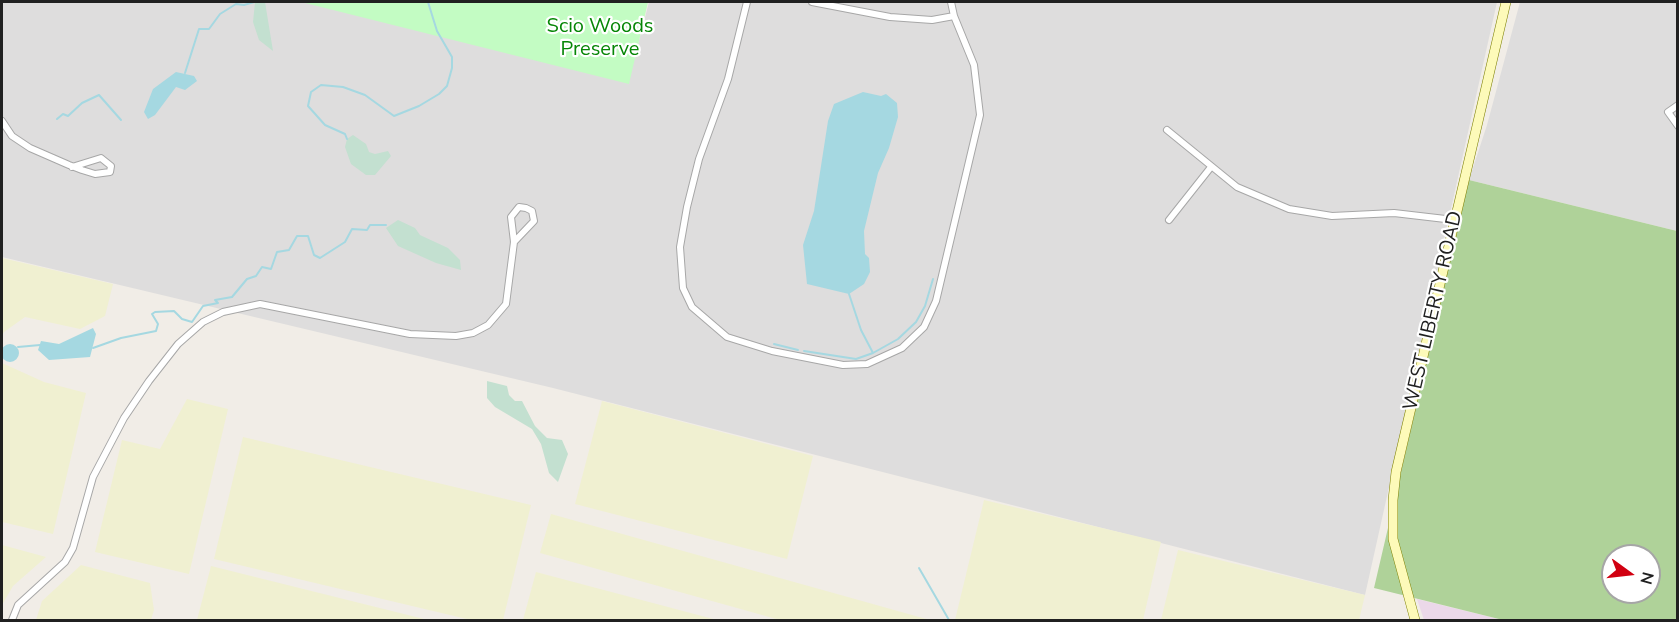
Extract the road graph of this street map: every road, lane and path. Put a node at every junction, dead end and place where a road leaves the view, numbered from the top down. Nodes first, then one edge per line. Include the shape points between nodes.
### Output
1 (747, 2) edge
2 (812, 2) edge
3 (951, 2) edge
4 (1506, 2) edge
5 (954, 16) junction
6 (1677, 105) edge
7 (2, 121) edge
8 (1677, 126) edge
9 (1167, 130) dead end
10 (72, 167) junction
11 (1211, 167) junction
12 (1169, 220) dead end
13 (1454, 220) junction
14 (514, 242) junction
15 (12, 621) edge
16 (1415, 621) edge

1 - 5 street via 728,79 694,175 680,247 682,288 692,307 722,335 829,363 858,364 891,355 924,327 936,301 980,115 974,65
2 - 5 street via 890,17 932,20
3 - 5 street
4 - 13 main road, WEST LIBERTY ROAD
6 - 8 street via 1668,112
7 - 10 street via 12,136 30,148
9 - 11 street
10 - 10 street via 95,174 110,172 111,166 101,158
11 - 12 street
11 - 13 street via 1245,191 1295,211 1332,216 1394,213
13 - 16 main road, WEST LIBERTY ROAD via 1396,472 1393,500 1393,539
14 - 14 street via 534,221 532,211 526,208 519,207 511,217
14 - 15 street via 506,304 488,325 473,333 410,334 260,304 223,312 203,322 178,344 124,418 93,477 73,548 65,562 18,605

